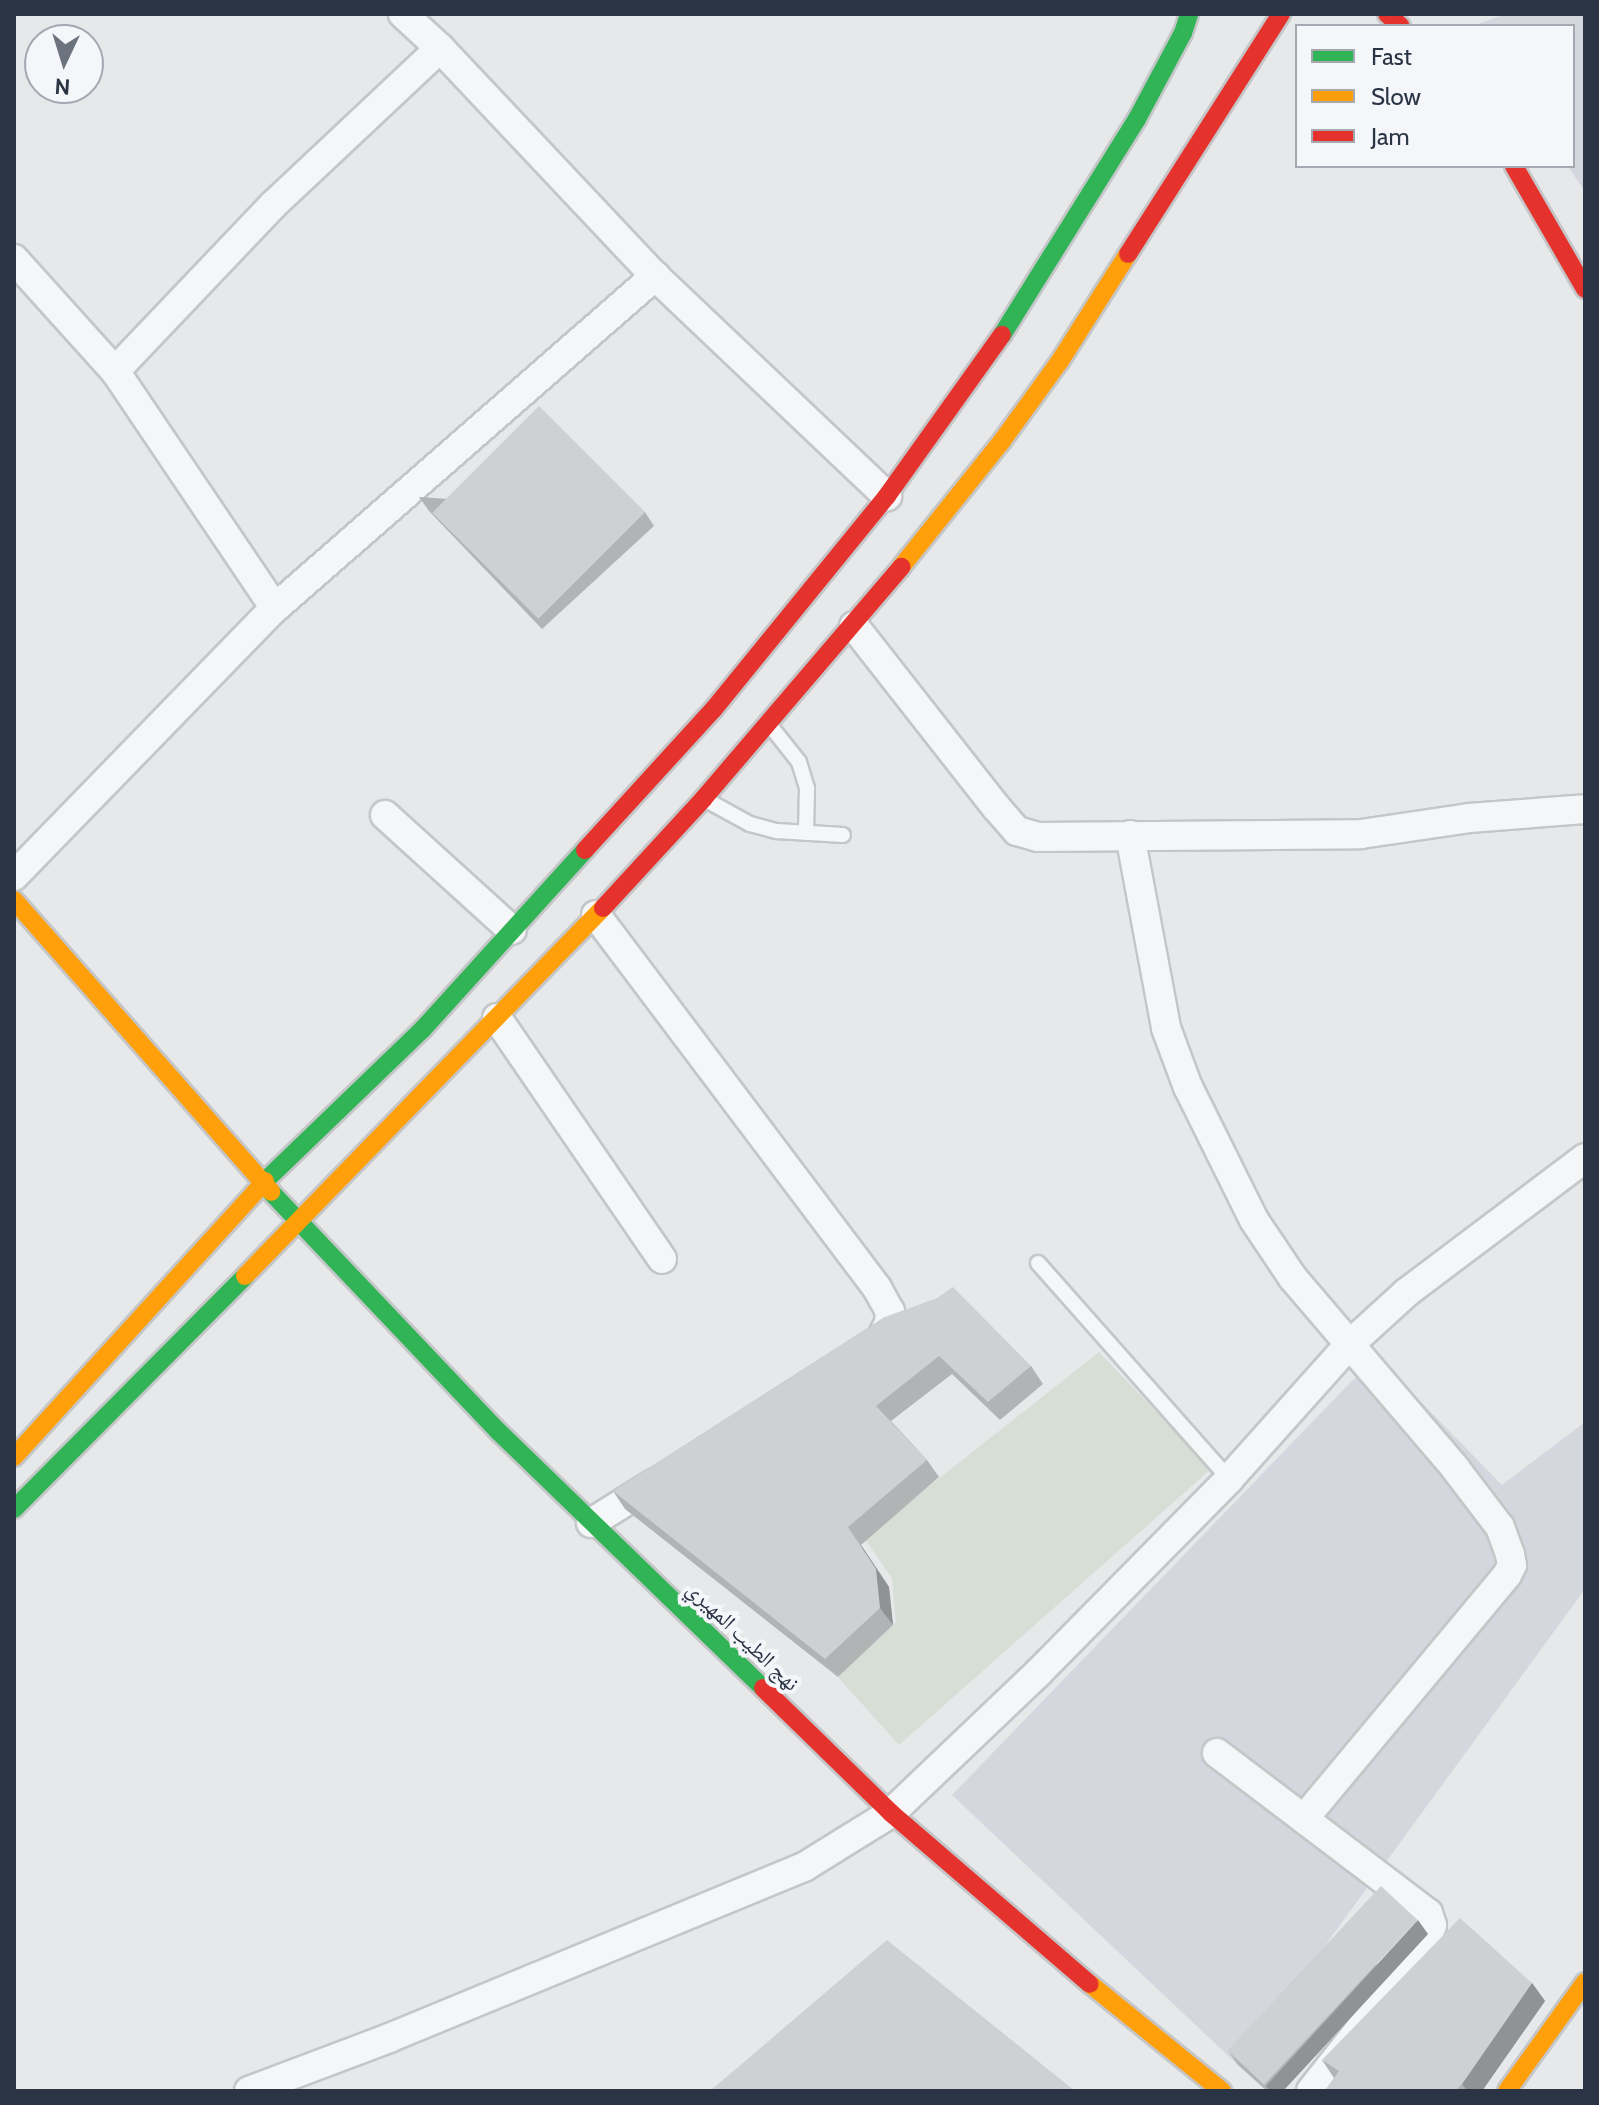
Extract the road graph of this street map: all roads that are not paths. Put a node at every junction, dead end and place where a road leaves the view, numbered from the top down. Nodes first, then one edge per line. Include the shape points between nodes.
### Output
1 (403, 14) edge
2 (1189, 14) edge
3 (1281, 14) edge
4 (440, 48) junction
5 (1515, 168) edge
6 (14, 259) edge
7 (655, 276) junction
8 (1585, 289) edge
9 (115, 371) junction
10 (887, 496) junction
11 (275, 608) junction
12 (854, 626) junction
13 (769, 724) junction
14 (704, 798) junction
15 (1585, 809) edge
16 (385, 815) dead end
17 (806, 833) junction
18 (843, 835) dead end
19 (1130, 835) junction
20 (14, 876) edge
21 (14, 900) edge
22 (596, 915) junction
23 (512, 930) junction
24 (497, 1018) junction
25 (1585, 1158) edge
26 (262, 1184) junction
27 (301, 1220) junction
28 (662, 1259) dead end
29 (1038, 1263) dead end
30 (1348, 1346) junction
31 (850, 1361) edge
32 (18, 1446) edge
33 (684, 1465) edge
34 (49, 1470) junction
35 (1229, 1479) junction
36 (14, 1509) edge
37 (591, 1523) junction
38 (1217, 1753) dead end
39 (891, 1813) junction
40 (1304, 1819) junction
41 (1585, 1982) edge
42 (249, 2091) edge
43 (1222, 2091) edge
44 (1311, 2091) edge
45 (1507, 2091) edge

1 - 4 street
2 - 10 main road via 1137,119 1011,321
3 - 12 main road via 1060,361
4 - 7 street
4 - 9 street via 273,205
5 - 8 main road
6 - 9 street
7 - 10 street
7 - 11 street
9 - 11 street
10 - 23 main road via 713,710
11 - 20 street
12 - 13 main road
12 - 19 street via 1017,831 1058,839
13 - 14 main road
13 - 17 lane via 799,762 807,788
14 - 17 lane via 750,824
14 - 22 main road
15 - 19 street via 1361,834
16 - 23 street
17 - 18 lane
19 - 30 street via 1166,1028 1188,1087 1254,1220
21 - 26 main road, نهج الطيب المهيري
22 - 24 main road
22 - 31 street via 877,1288 890,1311 889,1323 881,1339
23 - 26 main road via 422,1030
24 - 27 main road
24 - 28 street
25 - 30 street via 1406,1293
26 - 27 main road, نهج الطيب المهيري
26 - 32 main road
27 - 34 main road
27 - 37 main road, نهج الطيب المهيري
29 - 35 lane
30 - 35 street
30 - 40 street via 1500,1527 1512,1565
32 - 34 street
33 - 37 street
34 - 36 main road
35 - 39 street
37 - 39 main road, نهج الطيب المهيري
38 - 40 street
39 - 42 street via 804,1867
39 - 43 main road, نهج الطيب المهيري
40 - 44 street via 1428,1913 1432,1925 1423,1949
41 - 45 main road

